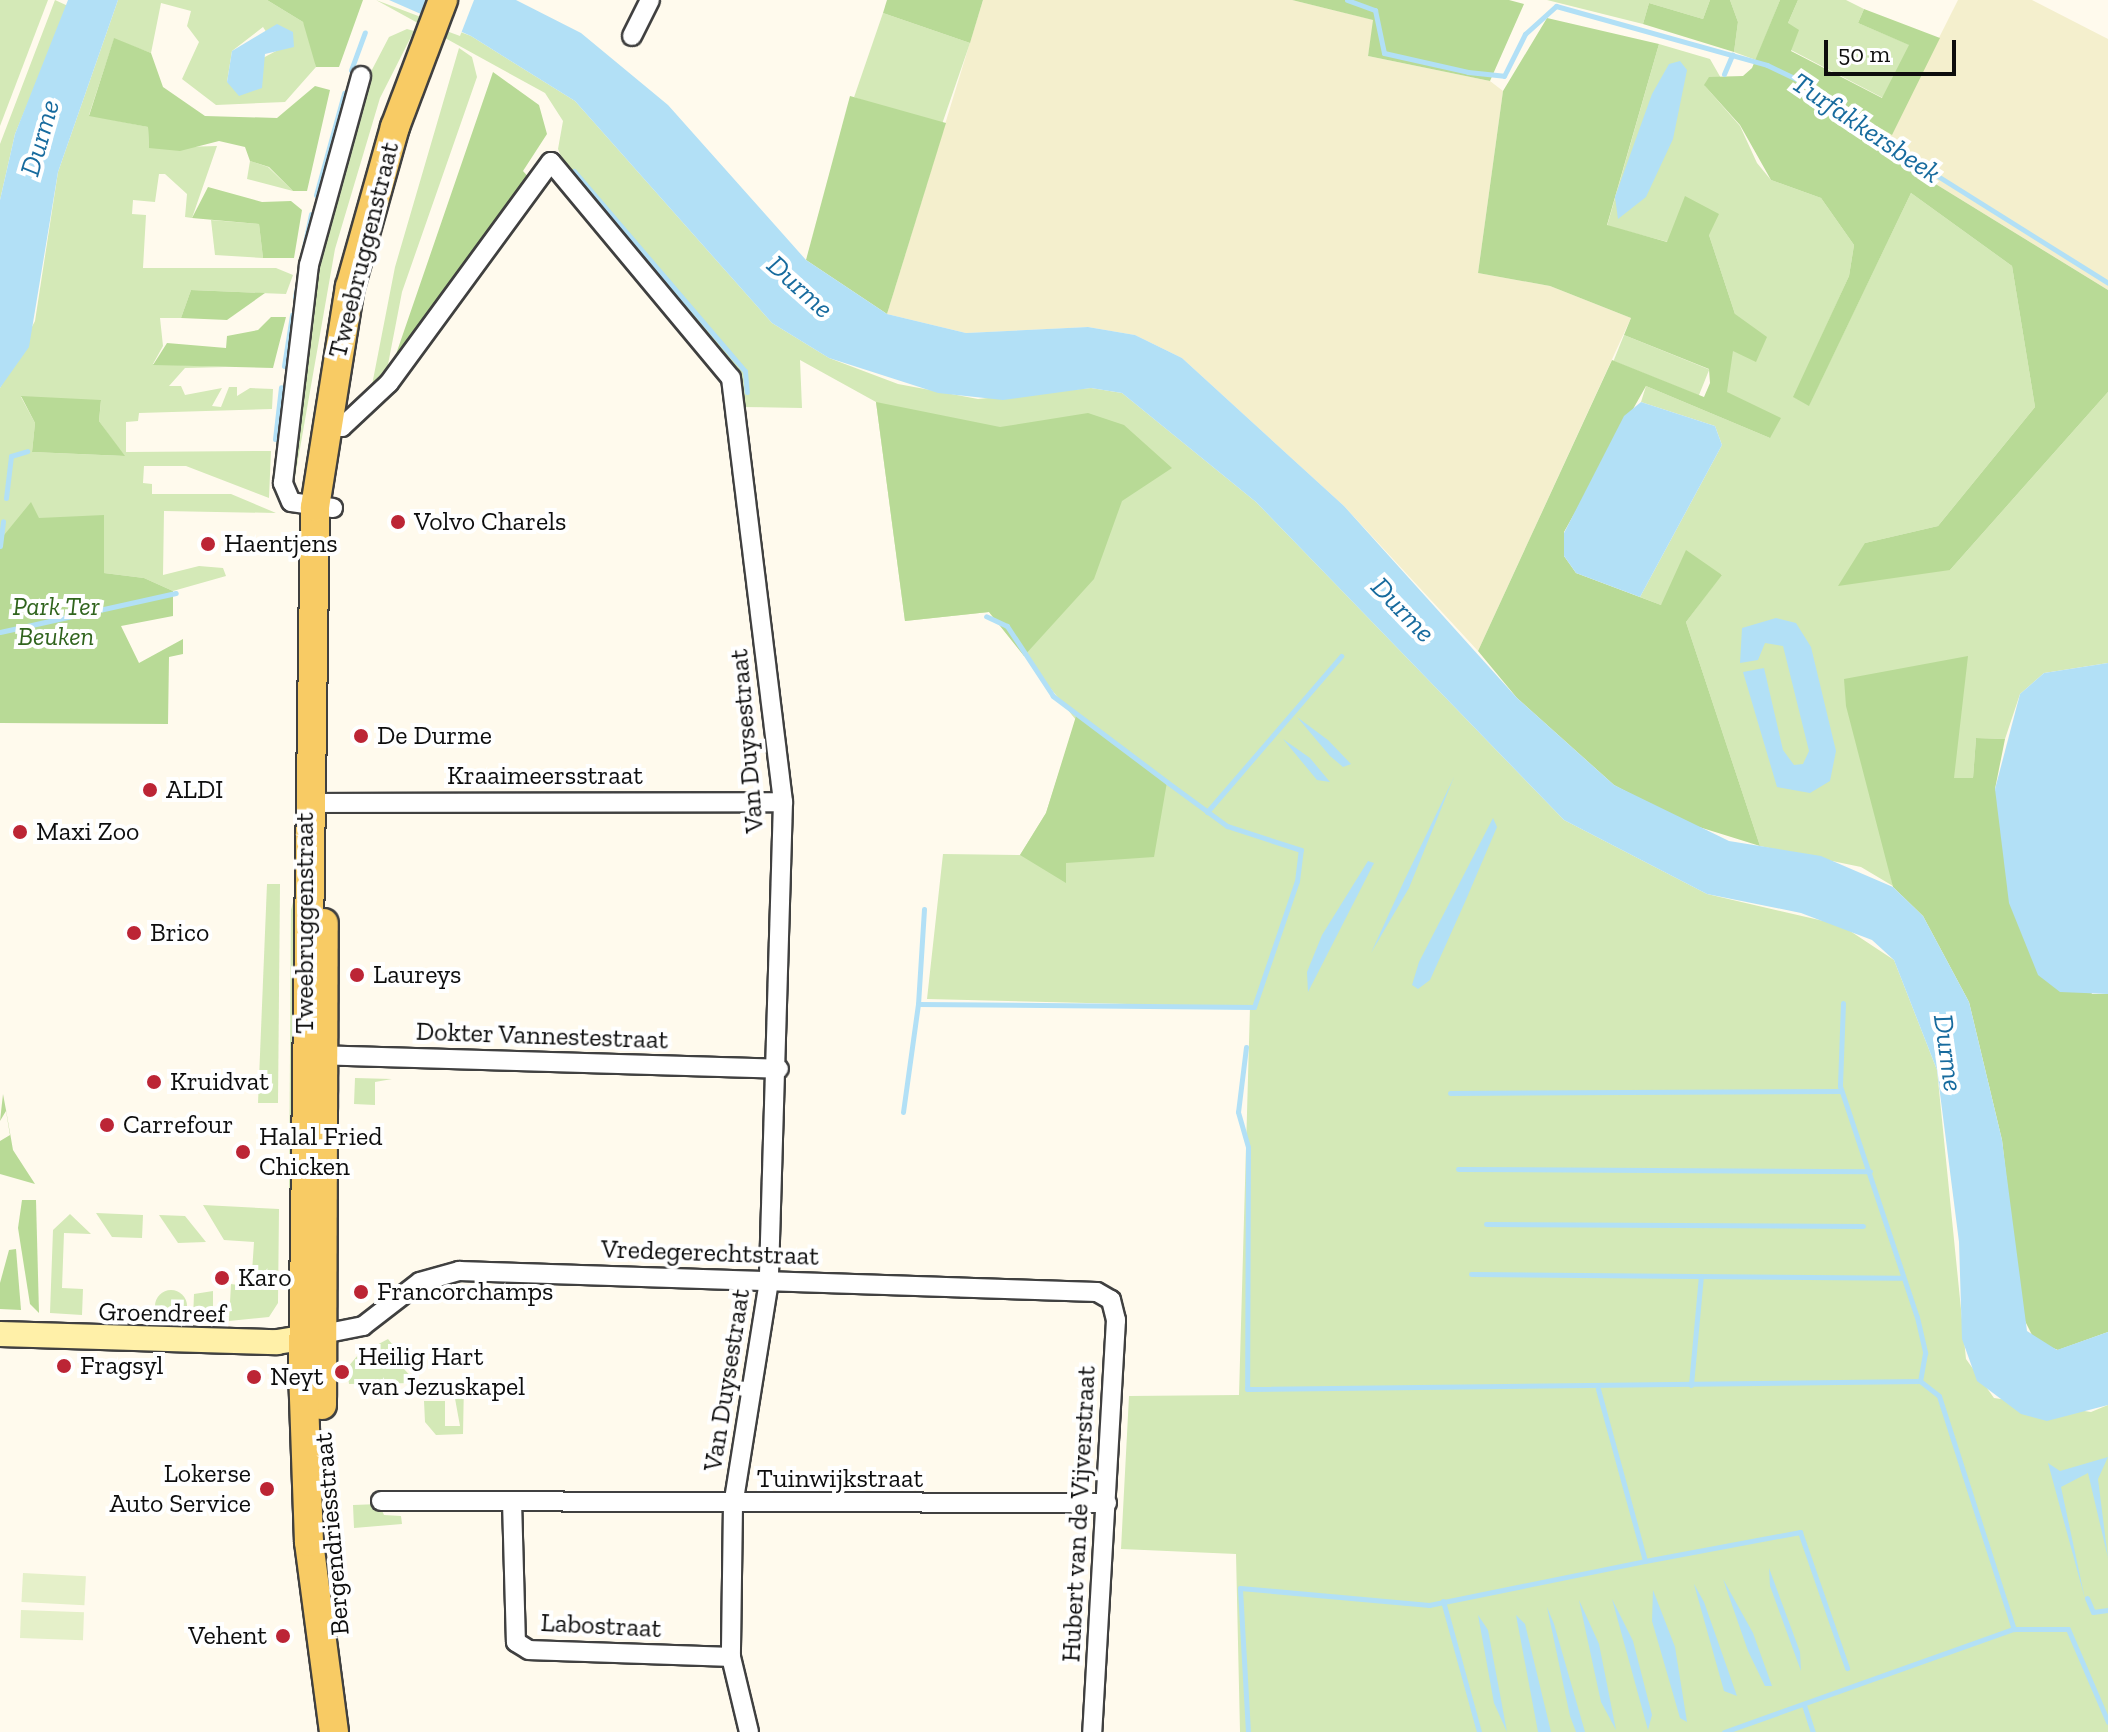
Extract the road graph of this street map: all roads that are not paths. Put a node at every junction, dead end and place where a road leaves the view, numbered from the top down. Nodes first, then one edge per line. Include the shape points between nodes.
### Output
1 (443, 0) edge
2 (458, 0) edge
3 (650, 0) edge
4 (632, 36) dead end
5 (436, 39) junction
6 (361, 76) dead end
7 (333, 426) junction
8 (324, 508) junction
9 (783, 802) junction
10 (316, 803) junction
11 (315, 1055) junction
12 (779, 1069) junction
13 (769, 1281) junction
14 (1111, 1300) joint
15 (0, 1334) edge
16 (313, 1336) junction
17 (381, 1501) dead end
18 (512, 1501) junction
19 (1107, 1503) junction
20 (733, 1505) junction
21 (731, 1657) junction
22 (334, 1732) edge
23 (354, 1732) edge
24 (749, 1732) edge
25 (1092, 1732) edge

1 - 5 main road, Tweebruggenstraat
2 - 5 main road, Tweebruggenstraat
3 - 4 street
5 - 7 main road, Tweebruggenstraat via 371,205
6 - 8 street, Tweebruggenstraat via 309,265 283,483 291,502
7 - 8 main road, Tweebruggenstraat
7 - 9 street, Van Duysestraat via 425,338 551,162 731,378
8 - 10 main road, Tweebruggenstraat
9 - 10 street, Kraaimeersstraat
9 - 12 street, Van Duysestraat
10 - 11 main road, Tweebruggenstraat
11 - 12 street, Dokter Vannestestraat
11 - 16 main road, Tweebruggenstraat
12 - 13 street, Van Duysestraat
13 - 14 street, Vredegerechtstraat via 1076,1291
13 - 16 street, Vredegerechtstraat via 459,1271 420,1282 363,1326
13 - 20 street, Van Duysestraat
14 - 19 street, Hubert van de Vijverstraat via 1116,1320
15 - 16 street, Groendreef
16 - 22 main road, Bergendriesstraat via 309,1542
16 - 23 main road, Bergendriesstraat via 328,1534
17 - 18 street, Tuinwijkstraat
18 - 20 street, Tuinwijkstraat
18 - 21 street, Labostraat via 516,1642 529,1650
19 - 20 street, Tuinwijkstraat
19 - 25 street, Hubert van de Vijverstraat
20 - 21 street, Van Duysestraat
21 - 24 street, Van Duysestraat

